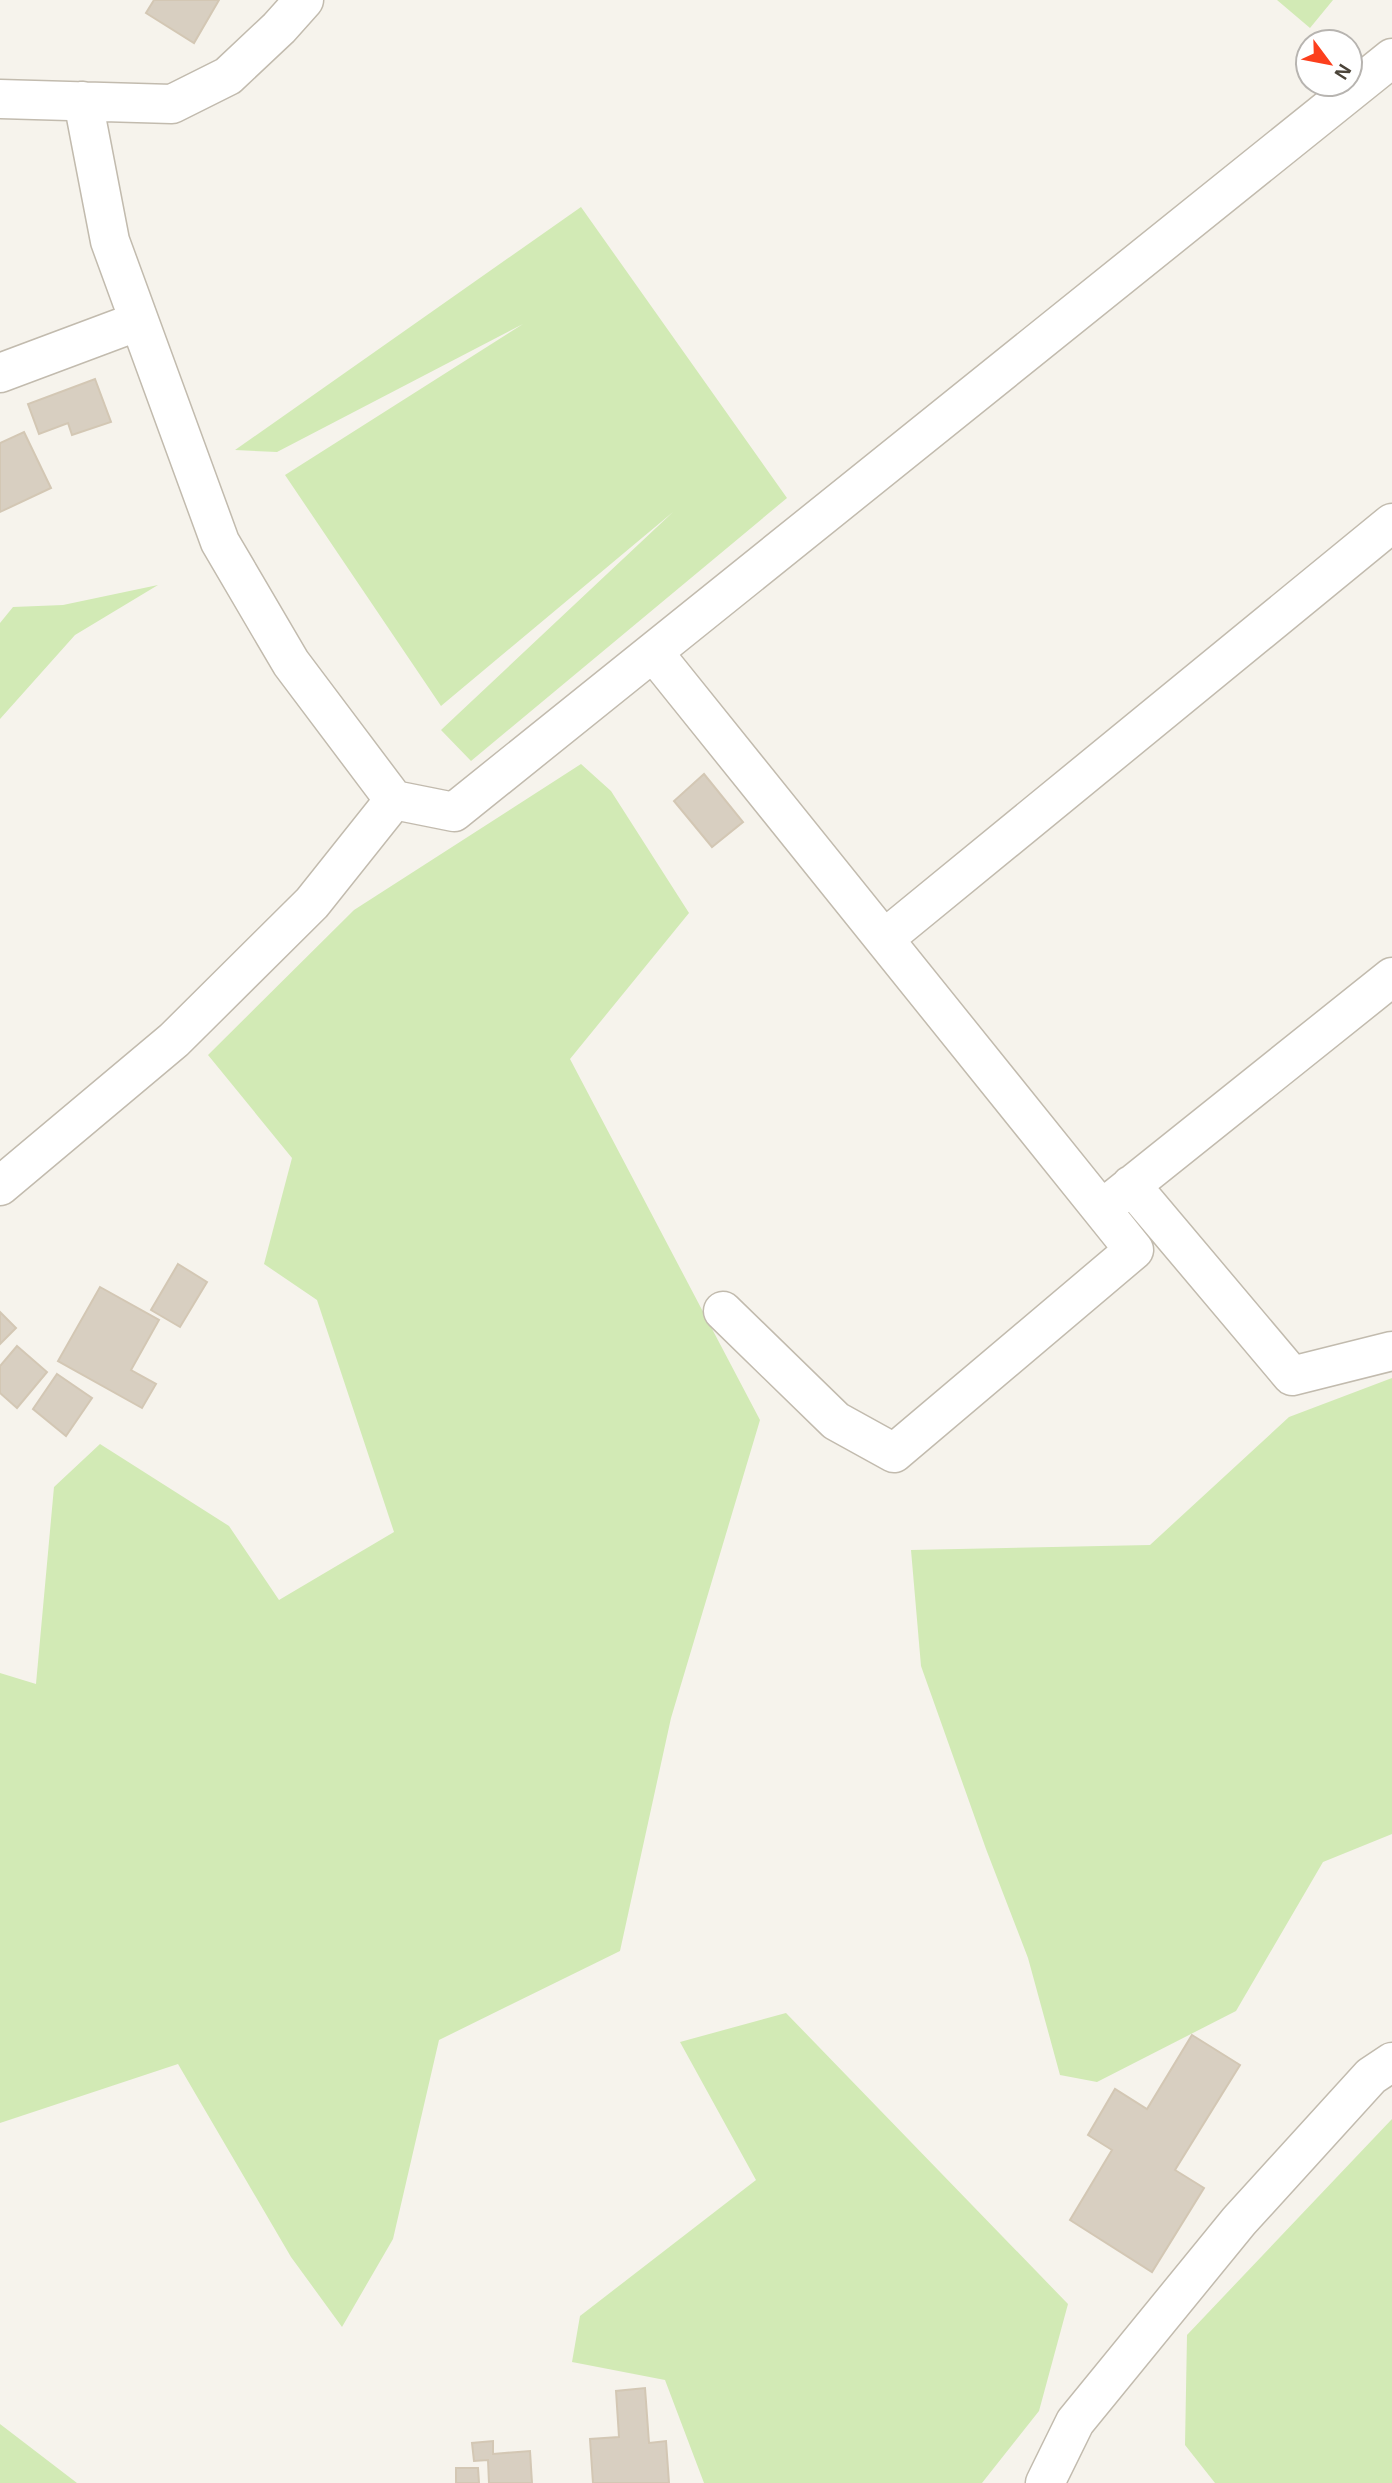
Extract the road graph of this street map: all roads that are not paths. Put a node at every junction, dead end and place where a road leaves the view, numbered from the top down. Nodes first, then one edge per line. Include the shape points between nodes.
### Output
1 (304, 0) edge
2 (1392, 58) edge
3 (0, 99) edge
4 (83, 102) junction
5 (139, 321) junction
6 (0, 373) edge
7 (1392, 523) edge
8 (653, 652) junction
9 (394, 800) junction
10 (884, 939) junction
11 (1392, 977) edge
12 (1131, 1185) junction
13 (0, 1186) edge
14 (1102, 1209) junction
15 (723, 1311) dead end
16 (1392, 1351) edge
17 (1392, 2062) edge
18 (1045, 2483) edge

1 - 4 street via 228,76 172,104
2 - 8 street
3 - 4 street
4 - 5 street via 110,241
5 - 6 street
5 - 9 street via 220,542 291,663
7 - 10 street
8 - 9 street via 454,812
8 - 10 street
9 - 13 street via 312,903 174,1040
10 - 14 street
11 - 12 street
12 - 14 street
12 - 16 street via 1292,1376
14 - 15 street via 1134,1250 894,1453 836,1421
17 - 18 street via 1371,2076 1239,2221 1075,2422

